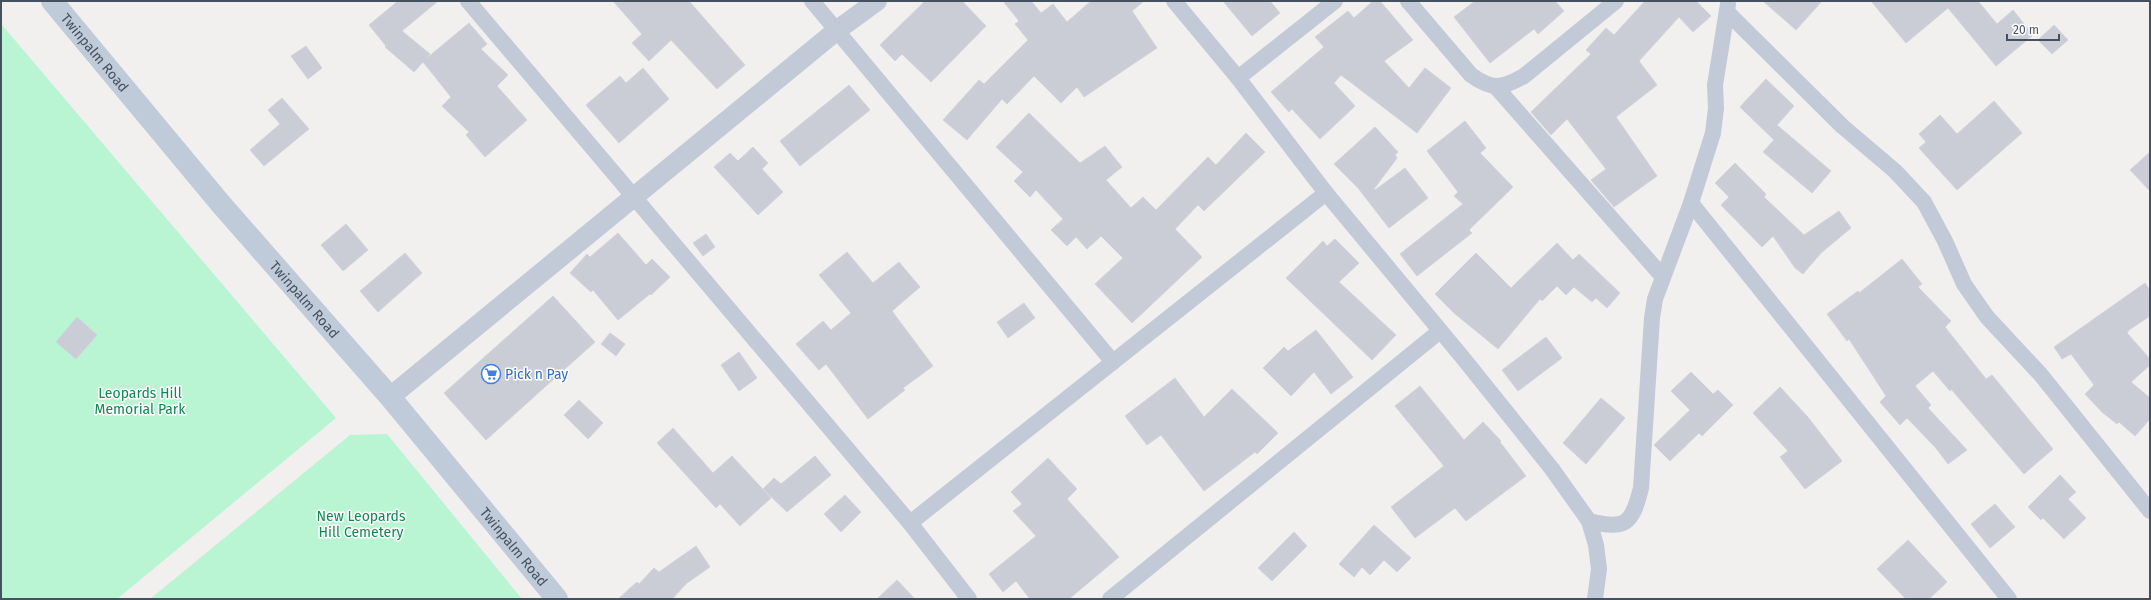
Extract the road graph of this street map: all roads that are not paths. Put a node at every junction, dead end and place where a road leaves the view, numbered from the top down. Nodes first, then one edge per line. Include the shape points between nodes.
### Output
1 (52, 1) edge
2 (468, 1) edge
3 (812, 1) edge
4 (877, 1) edge
5 (1174, 1) edge
6 (1335, 1) edge
7 (1408, 1) edge
8 (1616, 1) edge
9 (1728, 6) edge
10 (836, 31) junction
11 (1238, 78) junction
12 (1496, 87) junction
13 (1326, 193) junction
14 (633, 198) junction
15 (1691, 203) junction
16 (1663, 277) junction
17 (1440, 331) junction
18 (1113, 362) junction
19 (390, 397) junction
20 (2150, 511) edge
21 (1588, 521) junction
22 (910, 523) junction
23 (557, 599) edge
24 (969, 599) edge
25 (1110, 599) edge
26 (1595, 599) edge
27 (2009, 599) edge

1 - 19 main road, Twinpalm Road via 220,203
2 - 14 street
3 - 10 street
4 - 10 street
5 - 11 street
6 - 11 street
7 - 12 street via 1472,75 1482,83
8 - 12 street via 1524,76 1510,84
9 - 15 street via 1715,85 1713,133
9 - 20 street via 1842,126 1895,171 1924,202 1964,284 1987,317 2041,375
10 - 14 street
10 - 18 street
11 - 13 street
12 - 16 street
13 - 17 street
13 - 18 street
14 - 19 street
14 - 22 street
15 - 16 street
15 - 27 street
16 - 21 street via 1655,299 1649,337 1641,488 1637,503 1631,517 1620,525 1608,526
17 - 21 street via 1552,469
17 - 25 street
18 - 22 street
19 - 23 main road, Twinpalm Road
21 - 26 street via 1596,544 1599,568
22 - 24 street

